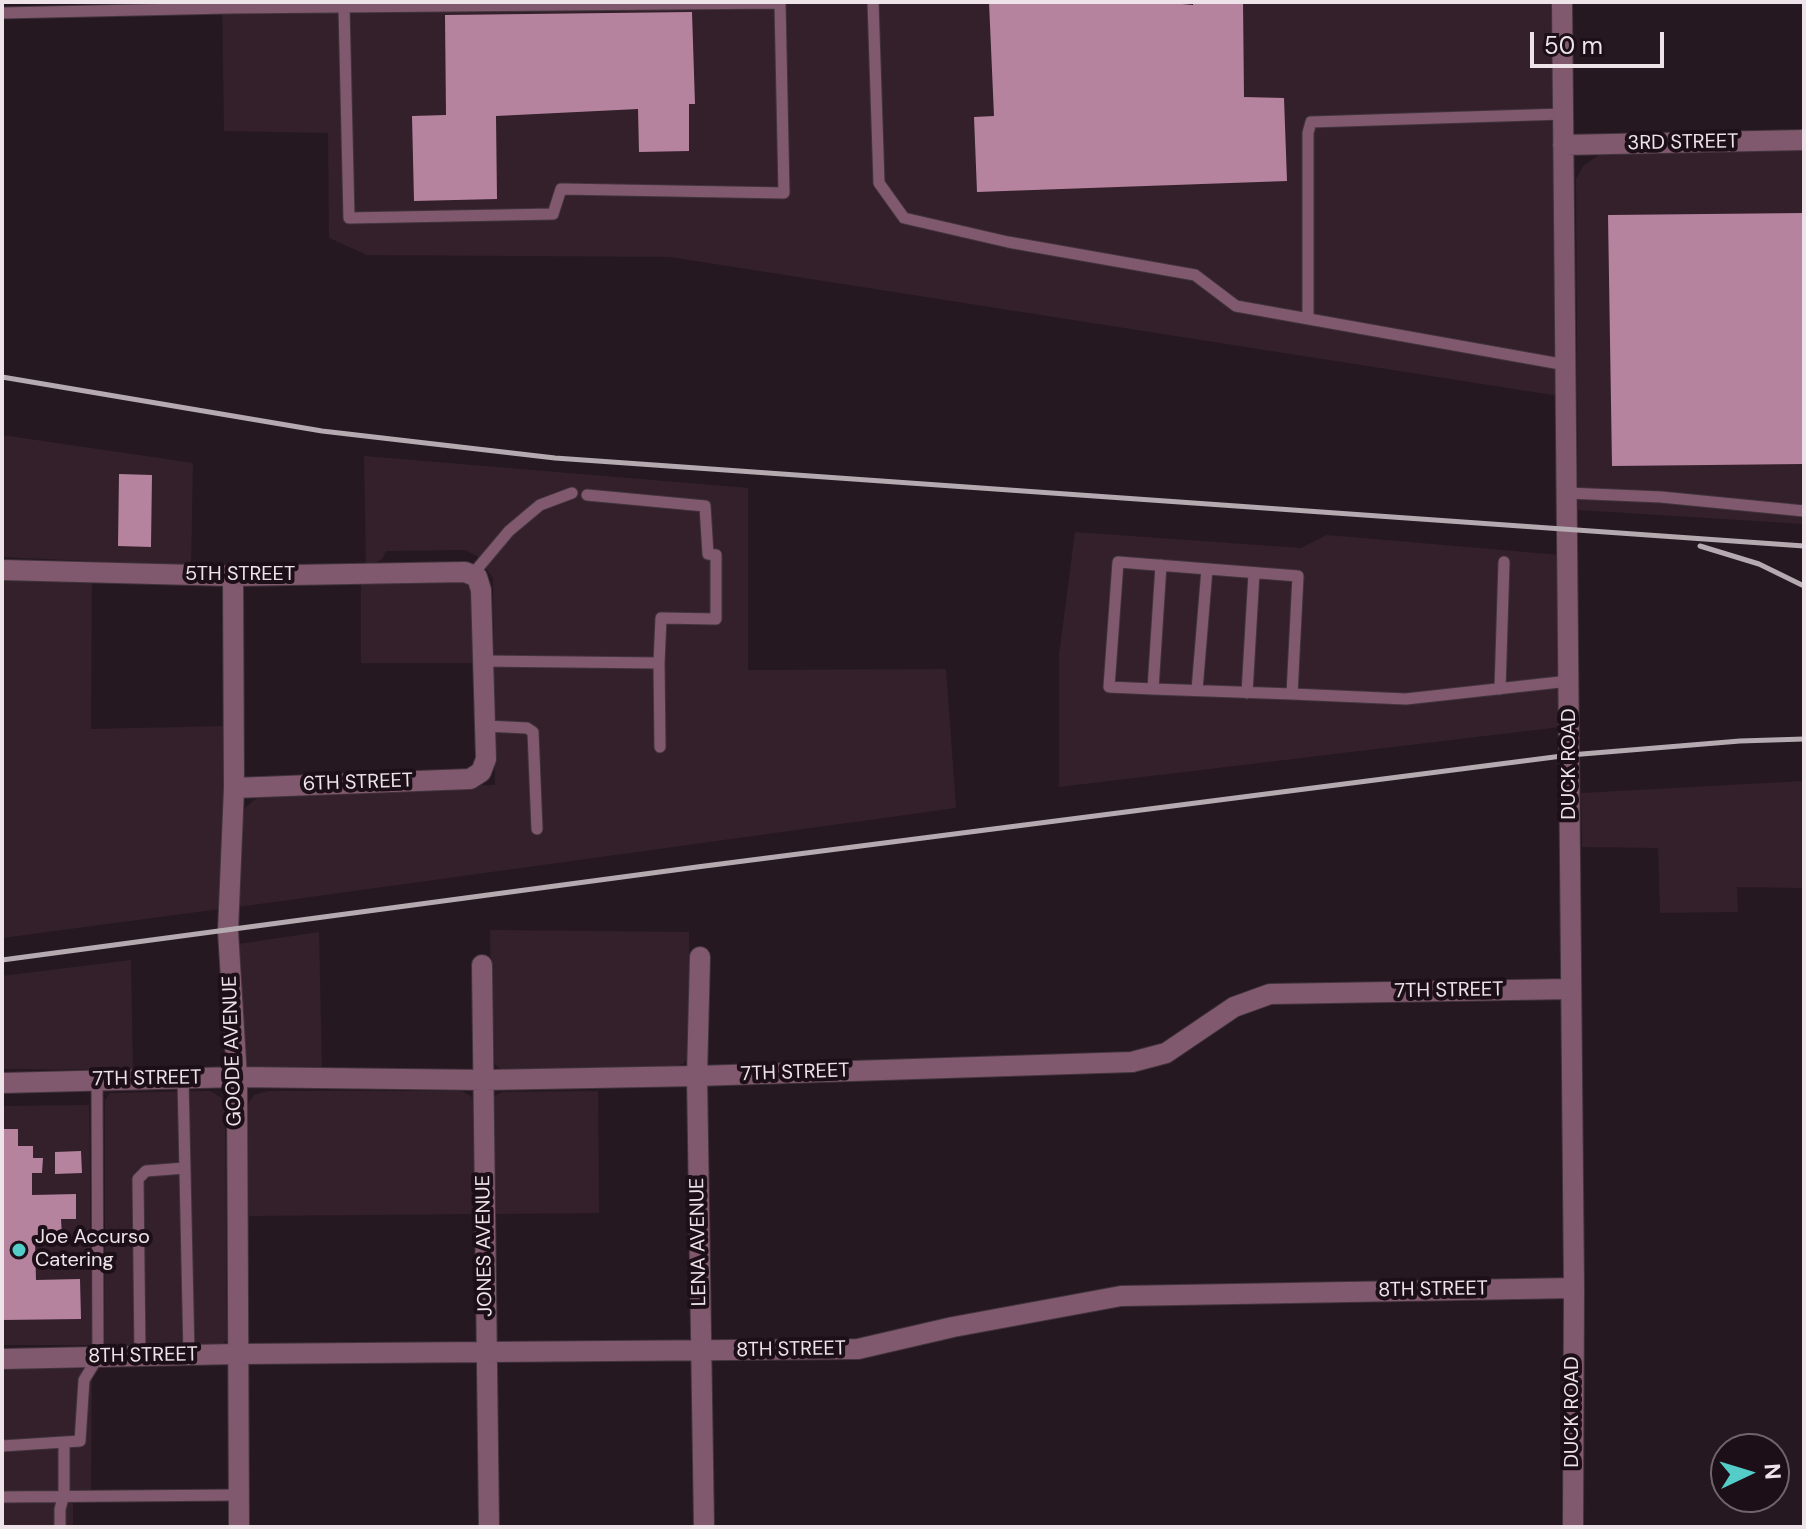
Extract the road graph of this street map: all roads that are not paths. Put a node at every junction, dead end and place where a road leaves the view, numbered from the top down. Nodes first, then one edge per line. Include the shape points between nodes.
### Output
1 (873, 2) edge
2 (1562, 2) edge
3 (344, 7) junction
4 (2, 13) edge
5 (1563, 114) junction
6 (1804, 140) edge
7 (1563, 145) junction
8 (1308, 317) junction
9 (1566, 365) junction
10 (572, 493) dead end
11 (1567, 493) junction
12 (587, 495) dead end
13 (1804, 511) edge
14 (1504, 562) dead end
15 (1161, 565) junction
16 (1207, 569) junction
17 (2, 570) edge
18 (1254, 573) junction
19 (233, 576) junction
20 (474, 576) junction
21 (483, 661) junction
22 (659, 663) junction
23 (1569, 681) junction
24 (1153, 689) junction
25 (1500, 689) junction
26 (1197, 690) junction
27 (1247, 693) junction
28 (1292, 694) junction
29 (485, 726) junction
30 (660, 747) dead end
31 (234, 788) junction
32 (537, 829) dead end
33 (700, 957) dead end
34 (482, 965) dead end
35 (1570, 989) junction
36 (697, 1076) junction
37 (237, 1077) junction
38 (183, 1079) junction
39 (484, 1080) junction
40 (97, 1081) junction
41 (2, 1083) edge
42 (185, 1168) junction
43 (1574, 1288) junction
44 (701, 1350) junction
45 (486, 1353) junction
46 (237, 1354) junction
47 (189, 1355) junction
48 (140, 1356) junction
49 (98, 1357) junction
50 (2, 1359) edge
51 (64, 1443) junction
52 (2, 1446) edge
53 (64, 1495) junction
54 (239, 1495) junction
55 (2, 1497) edge
56 (60, 1527) edge
57 (239, 1527) edge
58 (489, 1527) edge
59 (704, 1527) edge
60 (1573, 1527) edge

1 - 8 lane via 879,183 904,218 1195,275 1236,306
2 - 5 street, DUCK ROAD
3 - 3 lane via 349,218 553,214 561,189 784,193 780,3
3 - 4 lane
5 - 7 street, DUCK ROAD
5 - 8 lane via 1311,122
6 - 7 street, 3RD STREET
7 - 9 street, DUCK ROAD
8 - 9 lane
9 - 11 street, DUCK ROAD
10 - 20 lane via 540,505 509,531
11 - 13 lane
11 - 23 street, DUCK ROAD
12 - 22 lane via 705,506 708,554 716,555 716,619 661,618
14 - 25 lane
15 - 16 lane
15 - 24 lane
15 - 24 lane via 1118,562 1109,687
16 - 18 lane
16 - 26 lane
17 - 19 street, 5TH STREET
18 - 27 lane
18 - 28 lane via 1298,576
19 - 20 street, 5TH STREET
19 - 31 street, GOODE AVENUE
20 - 21 street via 481,590
21 - 22 lane
21 - 29 street
22 - 30 lane
23 - 25 lane
23 - 35 street, DUCK ROAD
24 - 26 lane
25 - 28 lane via 1406,699
26 - 27 lane
27 - 28 lane
29 - 31 street, 6TH STREET via 486,759 481,772 470,779
29 - 32 lane via 533,732
31 - 37 street, GOODE AVENUE via 228,931
33 - 36 street, LENA AVENUE
34 - 39 street, JONES AVENUE
35 - 36 street, 7TH STREET via 1270,994 1234,1007 1166,1053 1132,1062
35 - 43 street, DUCK ROAD
36 - 39 street, 7TH STREET
36 - 44 street, LENA AVENUE
37 - 38 street, 7TH STREET
37 - 39 street, 7TH STREET
37 - 46 street, GOODE AVENUE
38 - 40 street, 7TH STREET
38 - 42 lane
39 - 45 street, JONES AVENUE
40 - 41 street, 7TH STREET
40 - 49 lane
42 - 47 lane
42 - 48 lane via 146,1171 138,1179
43 - 44 street, 8TH STREET via 1121,1296 858,1349
43 - 60 street, DUCK ROAD
44 - 45 street, 8TH STREET
44 - 59 street, LENA AVENUE
45 - 46 street, 8TH STREET
45 - 58 street, JONES AVENUE
46 - 47 street, 8TH STREET
46 - 54 street, GOODE AVENUE
47 - 48 street, 8TH STREET
48 - 49 street, 8TH STREET
49 - 50 street, 8TH STREET
49 - 51 lane via 84,1380 80,1441
51 - 52 lane
51 - 53 lane
53 - 54 lane
53 - 55 lane
53 - 56 lane
54 - 57 street, GOODE AVENUE

